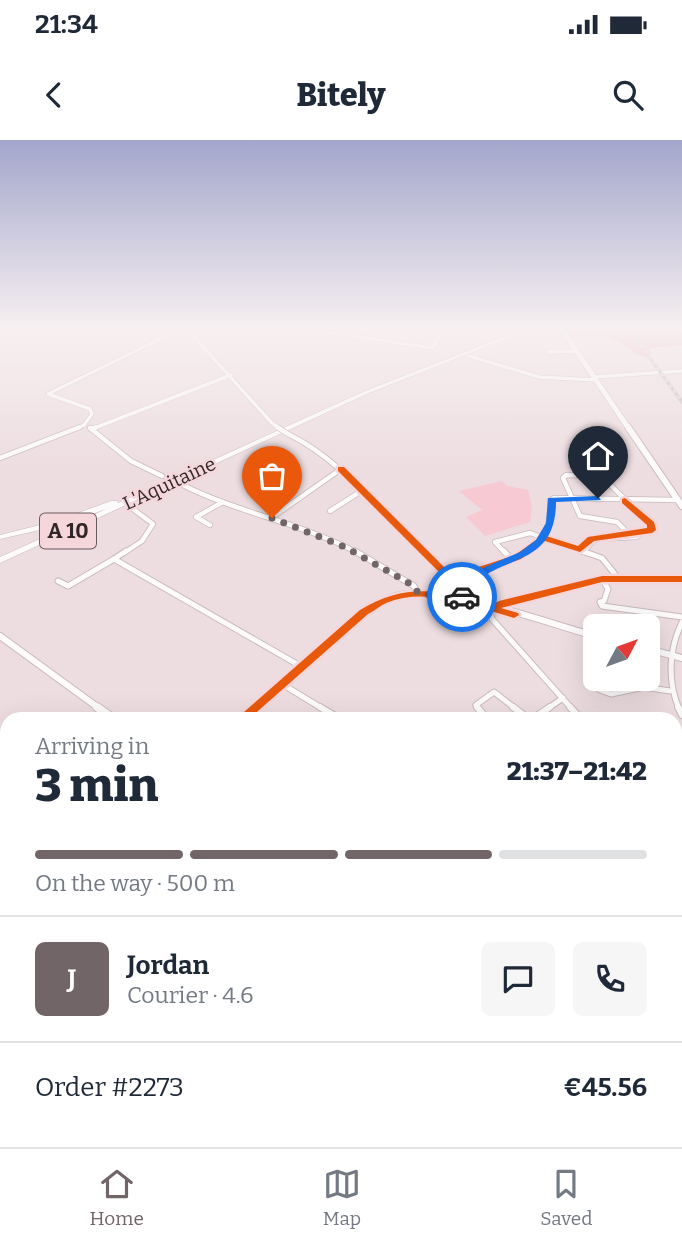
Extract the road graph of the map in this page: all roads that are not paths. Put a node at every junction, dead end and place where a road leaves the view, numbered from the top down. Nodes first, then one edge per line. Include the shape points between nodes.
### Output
1 (83, 375) edge
2 (231, 375) joint
3 (399, 375) edge
4 (411, 375) edge
5 (533, 375) edge
6 (591, 375) edge
7 (638, 375) edge
8 (594, 379) junction
9 (84, 425) junction
10 (92, 429) junction
11 (288, 434) joint
12 (0, 458) edge
13 (341, 469) junction
14 (162, 477) dead end
15 (181, 484) dead end
16 (363, 490) junction
17 (130, 496) junction
18 (572, 498) junction
19 (624, 499) junction
20 (221, 503) junction
21 (680, 503) edge
22 (133, 509) dead end
23 (330, 511) dead end
24 (271, 518) junction
25 (209, 525) dead end
26 (631, 536) junction
27 (0, 537) edge
28 (543, 538) junction
29 (583, 552) junction
30 (0, 557) edge
31 (114, 559) junction
32 (512, 560) junction
33 (488, 569) junction
34 (618, 578) junction
35 (453, 579) junction
36 (602, 579) junction
37 (682, 579) edge
38 (58, 581) dead end
39 (463, 590) junction
40 (418, 593) junction
41 (461, 599) junction
42 (493, 609) junction
43 (682, 620) edge
44 (583, 633) edge
45 (0, 636) edge
46 (660, 652) edge
47 (673, 656) junction
48 (682, 658) edge
49 (302, 667) junction
50 (282, 684) junction
51 (660, 689) edge
52 (603, 691) edge
53 (625, 691) edge
54 (670, 691) junction
55 (563, 698) junction
56 (681, 710) edge
57 (104, 712) edge
58 (250, 712) edge
59 (328, 712) edge
60 (482, 712) edge
61 (521, 712) edge
62 (541, 712) edge
63 (575, 712) edge

1 - 9 street via 48,394 90,409 92,414
2 - 10 street
2 - 11 street, bridge via 272,423
3 - 17 highway, L'Aquitaine / A 10
4 - 30 highway, L'Aquitaine / A 10 via 78,527
5 - 8 street
6 - 8 main road
7 - 8 street
8 - 21 main road
9 - 10 street
9 - 12 street
10 - 14 street via 129,462
11 - 13 street via 319,450
13 - 16 street
13 - 24 street
15 - 20 street
16 - 23 street
16 - 35 street
17 - 27 highway via 60,523
17 - 30 highway, L'Aquitaine / A 10
18 - 19 street
18 - 19 street via 564,475 603,476
18 - 26 street via 581,516 617,522
18 - 28 street via 550,500 551,523
19 - 21 street
19 - 26 street via 654,527 649,533
20 - 24 street
20 - 25 street via 196,517
22 - 31 street via 153,524 142,541
24 - 40 street via 345,547 414,586
26 - 29 street via 595,539
28 - 29 street
28 - 32 street
28 - 32 street via 527,533 495,542
29 - 34 street via 605,560
31 - 38 street via 68,586
31 - 49 street
32 - 33 street
33 - 35 street
33 - 39 street
34 - 36 street
34 - 37 street
35 - 39 street
36 - 42 street
36 - 43 street via 608,589 601,606 662,611
39 - 41 street
40 - 41 street
40 - 49 street via 390,598 368,609
41 - 42 street
42 - 44 street
42 - 55 street via 492,619
43 - 47 street
45 - 57 street
46 - 47 street
47 - 48 street
47 - 54 street
49 - 50 street
50 - 58 street
50 - 59 street
51 - 54 street
52 - 53 street
54 - 56 street
55 - 62 street
55 - 63 street
60 - 61 street via 476,705 494,692

